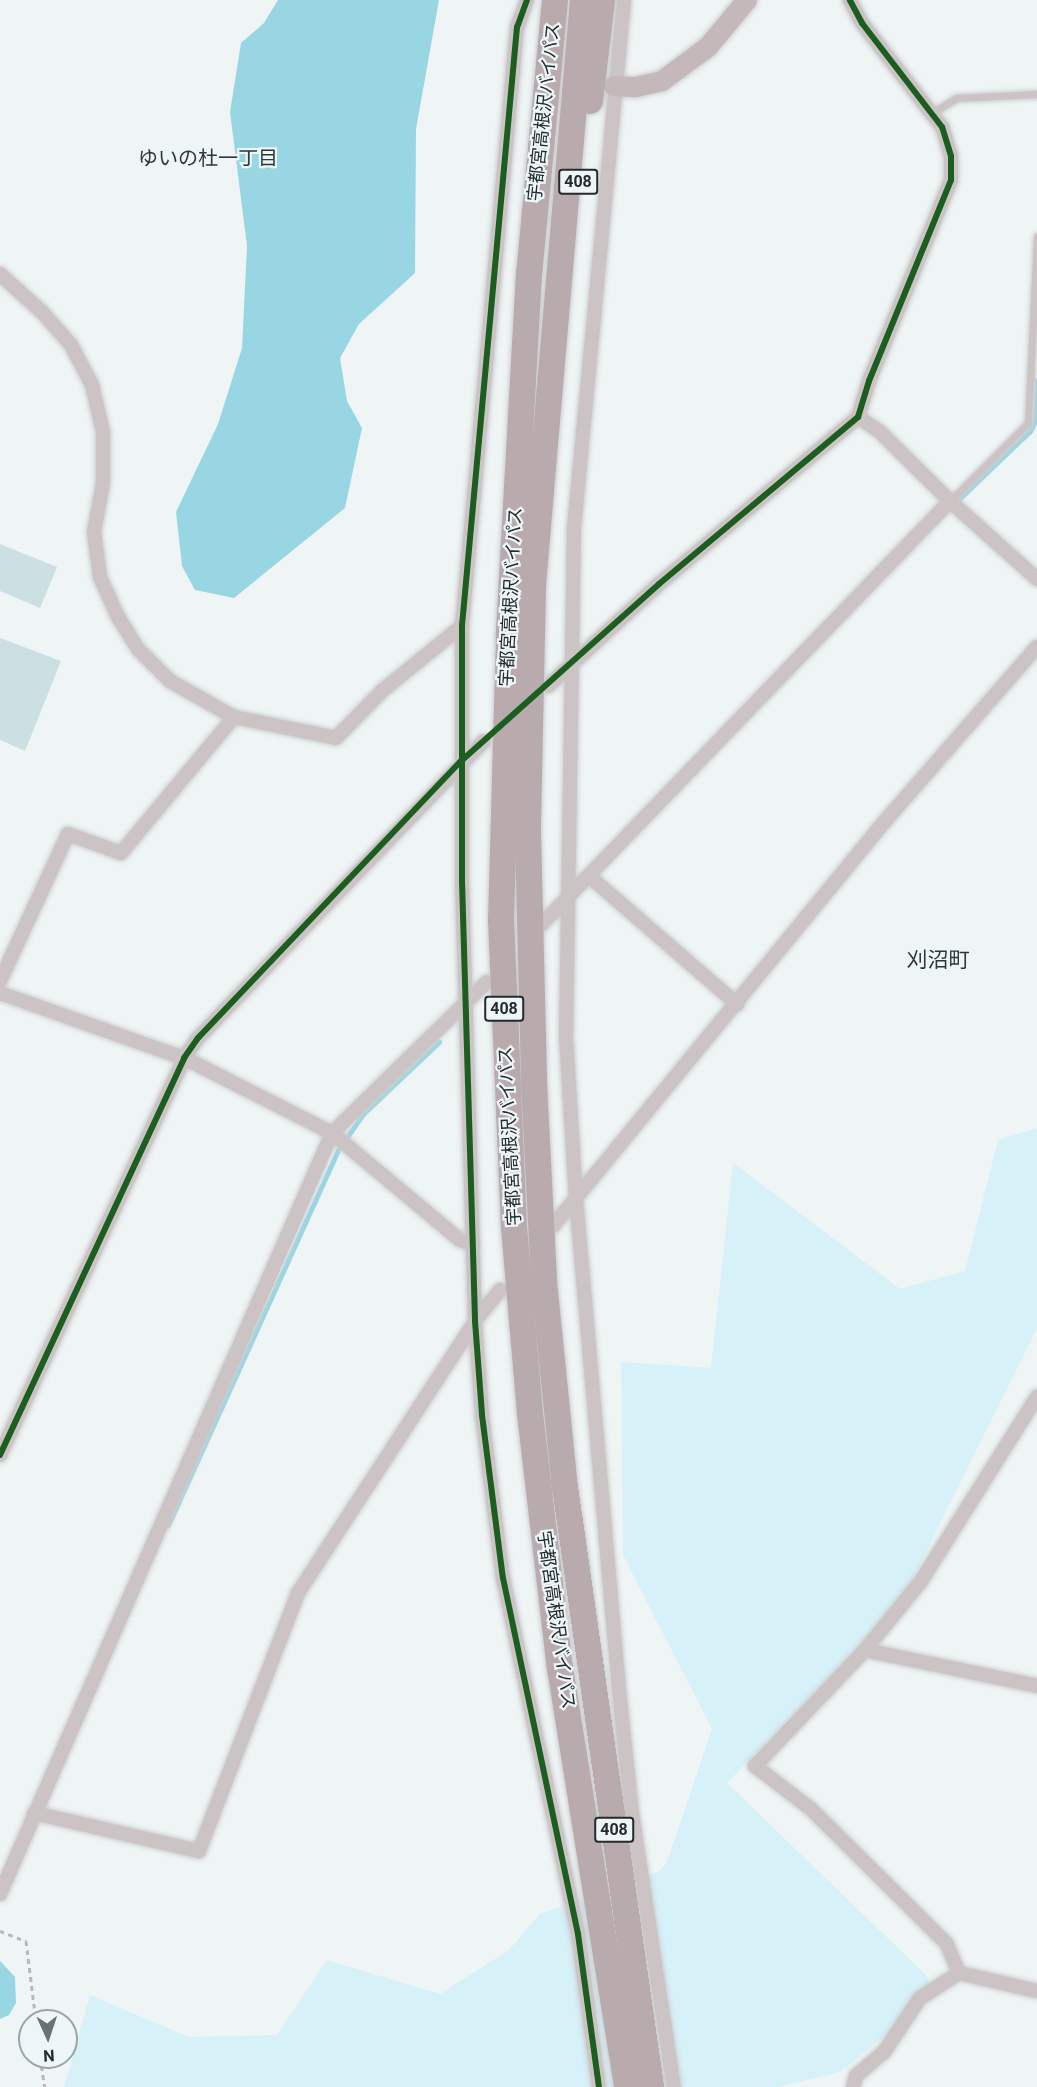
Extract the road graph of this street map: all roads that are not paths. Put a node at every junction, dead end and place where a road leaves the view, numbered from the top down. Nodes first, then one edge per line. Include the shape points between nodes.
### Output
1 (527, 0) edge
2 (539, 0) edge
3 (555, 0) edge
4 (583, 0) edge
5 (602, 0) edge
6 (624, 0) edge
7 (747, 0) edge
8 (850, 0) edge
9 (614, 86) junction
10 (1037, 94) edge
11 (932, 112) junction
12 (533, 218) junction
13 (1037, 236) edge
14 (0, 274) edge
15 (551, 363) junction
16 (858, 417) junction
17 (950, 501) junction
18 (1037, 579) edge
19 (462, 626) junction
20 (1037, 647) edge
21 (570, 667) junction
22 (548, 686) dead end
23 (234, 717) junction
24 (484, 741) dead end
25 (460, 762) junction
26 (589, 876) junction
27 (566, 899) junction
28 (541, 925) dead end
29 (0, 981) edge
30 (487, 982) dead end
31 (0, 993) edge
32 (466, 1004) junction
33 (737, 1004) junction
34 (184, 1058) junction
35 (332, 1133) junction
36 (576, 1198) junction
37 (553, 1226) dead end
38 (473, 1244) junction
39 (500, 1290) dead end
40 (475, 1321) junction
41 (1037, 1397) edge
42 (0, 1455) edge
43 (865, 1650) junction
44 (1037, 1686) edge
45 (34, 1813) junction
46 (0, 1894) edge
47 (959, 1973) junction
48 (1037, 1991) edge
49 (599, 2087) edge
50 (627, 2087) edge
51 (651, 2087) edge
52 (674, 2087) edge
53 (853, 2087) edge

1 - 19 street via 517,27
2 - 12 highway, 408
3 - 12 highway, 宇都宮高根沢バイパス / 408
4 - 15 highway, 宇都宮高根沢バイパス / 408
5 - 15 highway, 408
6 - 9 street
7 - 9 street via 708,47 662,81 636,87
8 - 11 street via 862,23
9 - 21 street via 574,528
10 - 11 lane via 956,98
11 - 16 street via 942,127 951,156 951,180
12 - 50 highway, 宇都宮高根沢バイパス / 408 via 503,780 501,919 514,1227 530,1414 560,1668
13 - 17 lane via 1028,423
14 - 23 street via 71,345 92,385 103,432 103,483 94,532 100,577 118,617 139,650 170,681
15 - 51 highway, 宇都宮高根沢バイパス / 408 via 533,585 528,834 544,1282 571,1533
16 - 17 street via 879,431
16 - 21 street via 659,584
17 - 18 street
17 - 26 street
19 - 23 street via 382,691 336,738
19 - 25 street
20 - 33 street via 885,821
21 - 22 street
21 - 27 street
23 - 29 street via 121,853 68,834
24 - 25 street
25 - 32 street
25 - 34 street
26 - 27 street
26 - 33 street
27 - 28 street
27 - 36 street via 566,1036
30 - 32 street
31 - 34 street
32 - 35 street
32 - 38 street
33 - 36 street
34 - 35 street
34 - 42 street
35 - 38 street via 460,1240
35 - 45 street
36 - 37 street
36 - 52 street via 632,1814
38 - 40 street
39 - 40 street
40 - 45 street via 298,1593 199,1851
40 - 49 street via 482,1415 503,1578 578,1934
41 - 43 street via 921,1581
43 - 44 street
43 - 47 street via 755,1766 811,1809 946,1943
45 - 46 street
47 - 48 street
47 - 53 street via 920,1998 884,2052 856,2076

